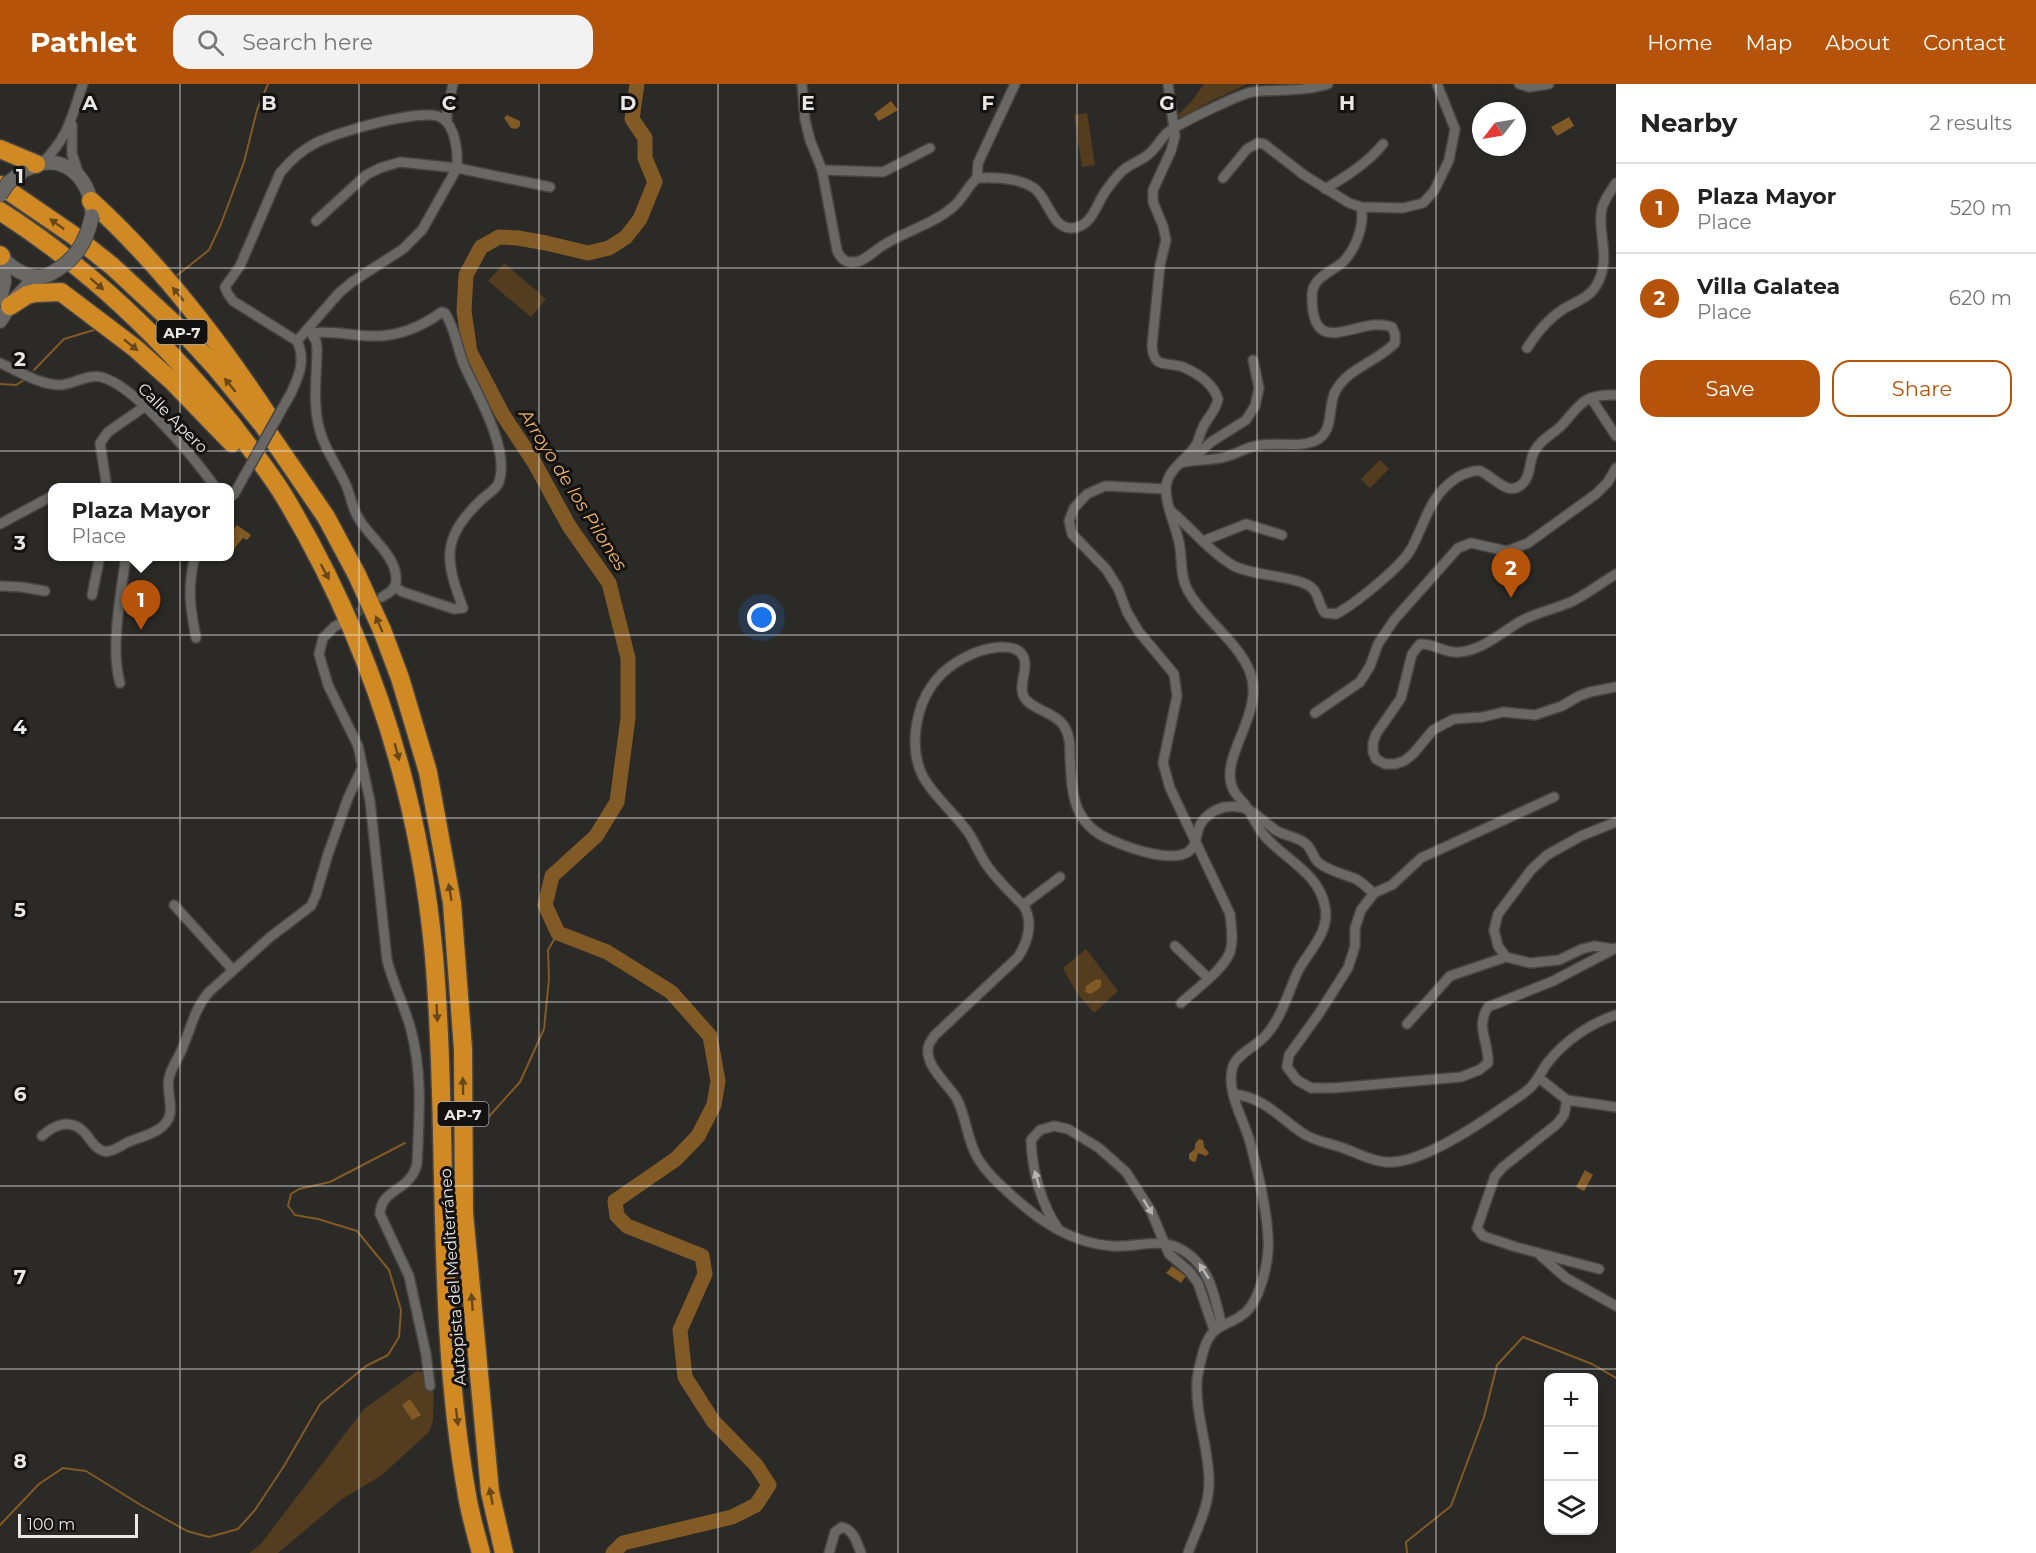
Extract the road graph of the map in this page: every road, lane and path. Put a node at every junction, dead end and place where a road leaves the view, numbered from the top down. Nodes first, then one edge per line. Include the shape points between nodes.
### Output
1 (83, 84) edge
2 (453, 84) edge
3 (802, 84) edge
4 (1015, 84) edge
5 (1168, 84) edge
6 (1328, 84) edge
7 (1437, 84) edge
8 (1519, 84) edge
9 (1549, 84) edge
10 (73, 116) junction
11 (447, 122) junction
12 (1174, 128) junction
13 (1383, 144) dead end
14 (930, 148) dead end
15 (0, 149) edge
16 (34, 166) junction
17 (457, 168) junction
18 (822, 170) junction
19 (79, 175) junction
20 (977, 178) junction
21 (1223, 178) dead end
22 (1616, 183) edge
23 (0, 185) edge
24 (550, 187) dead end
25 (1325, 189) junction
26 (0, 195) edge
27 (1361, 207) junction
28 (92, 208) junction
29 (0, 211) edge
30 (316, 221) dead end
31 (1, 256) edge
32 (41, 277) junction
33 (61, 292) junction
34 (3, 308) edge
35 (309, 332) junction
36 (297, 341) junction
37 (1527, 348) dead end
38 (1253, 360) dead end
39 (0, 363) edge
40 (1616, 395) edge
41 (1591, 398) junction
42 (144, 407) junction
43 (1616, 436) edge
44 (1192, 460) junction
45 (1180, 463) junction
46 (1616, 468) edge
47 (107, 483) edge
48 (212, 483) edge
49 (1166, 489) junction
50 (234, 492) edge
51 (48, 498) edge
52 (1170, 510) junction
53 (326, 517) junction
54 (297, 520) junction
55 (0, 524) edge
56 (1282, 535) dead end
57 (1203, 541) junction
58 (99, 561) edge
59 (125, 561) edge
60 (194, 561) edge
61 (1616, 574) edge
62 (0, 586) edge
63 (394, 587) junction
64 (45, 591) dead end
65 (92, 594) dead end
66 (382, 597) tunnel mouth
67 (346, 620) tunnel mouth
68 (196, 638) dead end
69 (120, 683) dead end
70 (1616, 687) edge
71 (1315, 713) dead end
72 (362, 768) junction
73 (1554, 797) dead end
74 (1247, 808) junction
75 (1616, 822) edge
76 (1196, 839) junction
77 (1060, 877) dead end
78 (1374, 894) junction
79 (174, 905) dead end
80 (1023, 905) junction
81 (1176, 946) dead end
82 (1615, 948) edge
83 (1506, 957) junction
84 (233, 970) junction
85 (1208, 978) junction
86 (1181, 1002) dead end
87 (1616, 1015) edge
88 (1407, 1024) dead end
89 (1539, 1078) junction
90 (1234, 1094) junction
91 (1567, 1100) junction
92 (1616, 1107) edge
93 (42, 1136) dead end
94 (1061, 1232) junction
95 (1166, 1244) junction
96 (1540, 1254) junction
97 (1599, 1269) dead end
98 (1616, 1306) edge
99 (1218, 1328) junction
100 (430, 1386) dead end
101 (481, 1553) edge
102 (504, 1553) edge
103 (830, 1553) edge
104 (861, 1553) edge
105 (1188, 1553) edge

1 - 10 street
2 - 11 street
3 - 18 street via 805,120
4 - 20 street via 978,163
5 - 12 street
6 - 12 street via 1313,89 1249,92
7 - 27 street via 1455,129 1449,160 1434,191 1423,203 1403,208
8 - 9 street
10 - 16 street via 57,148
10 - 19 street via 72,154
11 - 17 street via 453,133
11 - 36 street via 440,116 420,114 343,131 304,150 280,173 240,266 225,287 233,301
12 - 20 street via 1148,155 1117,176 1089,221 1075,228 1060,225 1042,196 1027,184
12 - 45 street via 1174,143 1153,190 1153,202 1166,240 1152,354 1161,364 1181,366 1203,379 1218,399 1196,445
13 - 25 street
14 - 18 street via 883,172
15 - 16 highway
16 - 19 main road via 65,165
16 - 26 main road, bridge via 9,183
17 - 24 street
17 - 30 street via 400,162 380,168 366,175
17 - 35 street via 422,230 403,249 339,293
18 - 20 street via 837,250 846,261 861,262 890,241 947,212
19 - 28 main road via 87,187
21 - 25 street via 1247,149 1258,143
22 - 37 street via 1601,210 1604,260 1595,288 1551,318
53 -> 23 highway, Autopista del Mediterráneo / AP-7 via 263,425 181,330 112,266
25 - 27 street
27 - 44 street via 1361,227 1352,247 1312,290 1313,312 1324,331 1335,334 1383,324 1392,327 1395,343 1344,379 1335,393 1325,433 1316,440 1291,446 1261,445 1226,457
28 - 32 main road, bridge via 88,234 78,252 65,265
53 -> 28 highway via 289,447 207,329 166,280
29 -> 54 highway, Autopista del Mediterráneo / AP-7 via 90,277 165,346 248,444
31 - 32 main road via 15,268
31 - 34 main road
32 - 33 highway
32 - 34 main road
33 - 34 highway via 27,295
33 -> 54 highway via 172,381 212,420
35 - 36 street
35 - 63 street via 317,348 316,406 320,432 358,518 389,558 397,583
35 - 63 street via 390,335 446,313 495,434 501,470 499,484 468,513 451,546 449,564 463,609
36 - 50 street, bridge via 302,353 298,378
38 - 44 street via 1259,388 1255,406 1246,420 1211,442
39 - 42 street, Calle Apero via 51,384 101,377 128,392
40 - 41 street
41 - 43 street
41 - 57 street via 1581,402 1534,451 1522,484 1512,489 1501,486 1480,471 1458,477 1427,512 1411,549 1401,561 1336,614 1325,613 1308,585 1236,567
42 - 47 street via 108,432 100,443
42 - 48 street, Calle Apero via 175,436
44 - 45 street
45 - 49 street
46 - 71 street via 1596,494 1528,543 1507,551 1471,543 1458,548 1394,620 1360,682
49 - 52 street
49 - 76 street via 1105,486 1087,494 1074,508 1069,521 1072,534 1119,588 1139,632 1174,674 1178,696 1163,764 1170,788
51 - 55 street
52 - 57 street
52 - 74 street via 1185,586 1250,672 1253,691 1248,721 1228,775
102 -> 53 highway, Autopista del Mediterráneo / AP-7 via 490,1492 464,1213 463,1049 452,903 428,772 400,678 357,574
54 -> 101 highway, Autopista del Mediterráneo / AP-7 via 350,624 377,690 396,747 425,886 434,955 451,1370 467,1496
56 - 57 street via 1246,524
58 - 65 street
59 - 69 street via 116,650
60 - 68 street via 189,604
61 - 70 street via 1572,601 1534,615 1475,648 1449,652 1419,644 1412,654 1401,698 1376,734 1373,752 1385,764 1395,764 1413,754 1433,730 1454,719 1503,712 1535,715 1590,692
62 - 64 street
63 - 66 street
67 - 72 street via 323,638 319,654 328,685 358,746
72 - 84 street via 311,906
72 - 100 street via 370,801 387,960 411,1029 420,1094 415,1175 386,1198 380,1214 409,1276
73 - 78 street via 1421,858 1392,885
74 - 76 street via 1225,807 1210,813 1200,825
74 - 78 street via 1277,831 1308,845 1317,862 1359,881
74 - 90 street via 1264,835 1310,877 1320,890 1326,909 1323,931 1299,970 1287,1001 1266,1035 1235,1061
75 - 83 street via 1547,855 1532,870 1498,914 1494,930
76 - 80 street via 1186,853 1170,856 1146,852 1098,833 1079,812 1072,794 1070,740 1064,725 1024,698 1022,655 1008,647 984,649 936,679 917,721 915,739 921,773 928,785 968,833 986,864
76 - 85 street via 1230,914 1232,934 1224,963
77 - 80 street
78 - 82 street via 1361,910 1348,968 1290,1055 1287,1067 1297,1080 1311,1088 1461,1077 1479,1070 1488,1063 1482,1016 1488,1007 1553,981
79 - 84 street
80 - 94 street via 1029,921 1024,948 934,1036 928,1048 929,1058 956,1098 968,1138 984,1169 1032,1215
81 - 85 street
82 - 83 street via 1594,946 1545,963
83 - 88 street via 1450,976
84 - 93 street via 200,1002 169,1076 170,1117 159,1128 109,1152 101,1150 84,1131 67,1123
85 - 86 street
87 - 89 street via 1600,1020 1573,1038 1547,1063
89 - 90 street via 1530,1089 1488,1118 1440,1146 1417,1157 1388,1163 1318,1141 1251,1096
89 - 91 street
90 - 99 street via 1260,1180 1268,1249 1266,1266 1251,1305
91 - 92 street
91 - 96 street via 1557,1124 1495,1176 1477,1228 1483,1236
94 - 95 street via 1105,1246
94 -> 95 street via 1041,1194 1032,1159 1031,1140 1040,1130 1054,1126 1068,1129 1099,1148 1126,1172
95 - 99 street via 1169,1254 1198,1283
96 - 97 street
96 - 98 street via 1566,1278
99 - 105 street via 1204,1348 1197,1383 1209,1481 1205,1510
103 - 104 street via 835,1532 842,1527 853,1535

